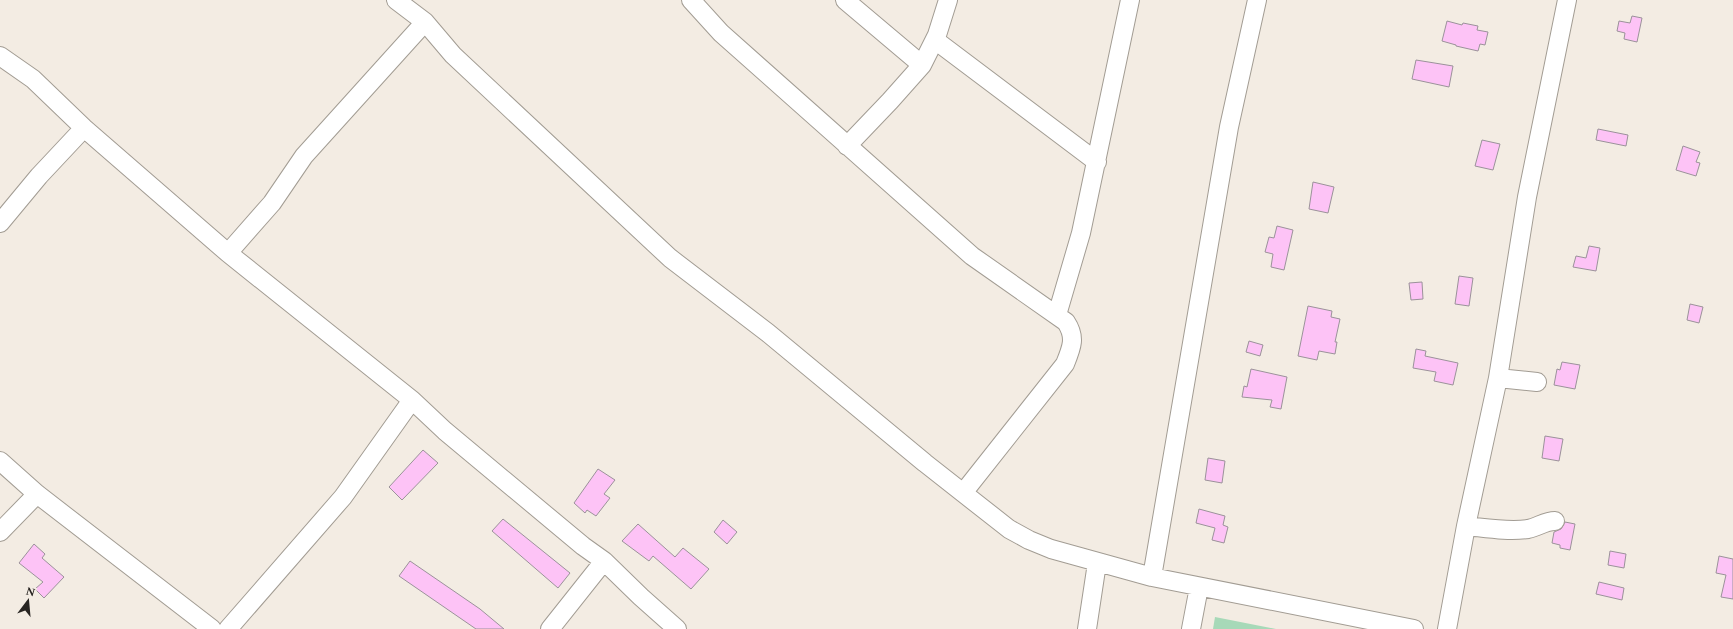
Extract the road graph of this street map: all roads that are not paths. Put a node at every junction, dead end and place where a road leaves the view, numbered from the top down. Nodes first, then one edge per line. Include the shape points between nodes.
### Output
1 (396, 0) edge
2 (691, 0) edge
3 (845, 0) edge
4 (948, 0) edge
5 (1130, 0) edge
6 (1257, 0) edge
7 (1567, 0) edge
8 (425, 22) junction
9 (935, 40) junction
10 (0, 56) edge
11 (922, 65) junction
12 (84, 128) junction
13 (847, 146) junction
14 (1097, 162) junction
15 (0, 223) edge
16 (228, 253) junction
17 (1058, 315) junction
18 (1498, 378) junction
19 (1537, 382) dead end
20 (412, 400) junction
21 (0, 461) edge
22 (963, 493) junction
23 (37, 494) junction
24 (1555, 521) dead end
25 (1466, 526) junction
26 (0, 532) edge
27 (604, 561) junction
28 (1097, 563) junction
29 (1152, 577) junction
30 (1199, 587) junction
31 (212, 629) edge
32 (228, 629) edge
33 (550, 629) edge
34 (677, 629) edge
35 (1087, 629) edge
36 (1191, 629) edge
37 (1414, 629) edge
38 (1447, 629) edge

1 - 8 street
2 - 13 street via 721,33
3 - 11 street
4 - 9 street
5 - 14 street
6 - 29 street via 1229,127
7 - 18 street via 1527,197
8 - 16 street via 304,156 272,203
8 - 22 street via 452,55 670,258 768,333
9 - 11 street
9 - 14 street
10 - 12 street via 33,79
11 - 13 street
12 - 15 street
12 - 16 street
13 - 17 street via 972,256
14 - 17 street via 1081,233
16 - 20 street
17 - 22 street via 1072,330 1072,347 1065,364
18 - 19 street
18 - 25 street
20 - 27 street via 445,431
20 - 32 street via 343,497
21 - 23 street
22 - 28 street via 1009,529 1030,540
23 - 26 street
23 - 31 street
24 - 25 street via 1546,521 1534,527 1505,530
25 - 38 street
27 - 33 street
27 - 34 street
28 - 29 street
28 - 35 street
29 - 30 street
30 - 36 street
30 - 37 street

